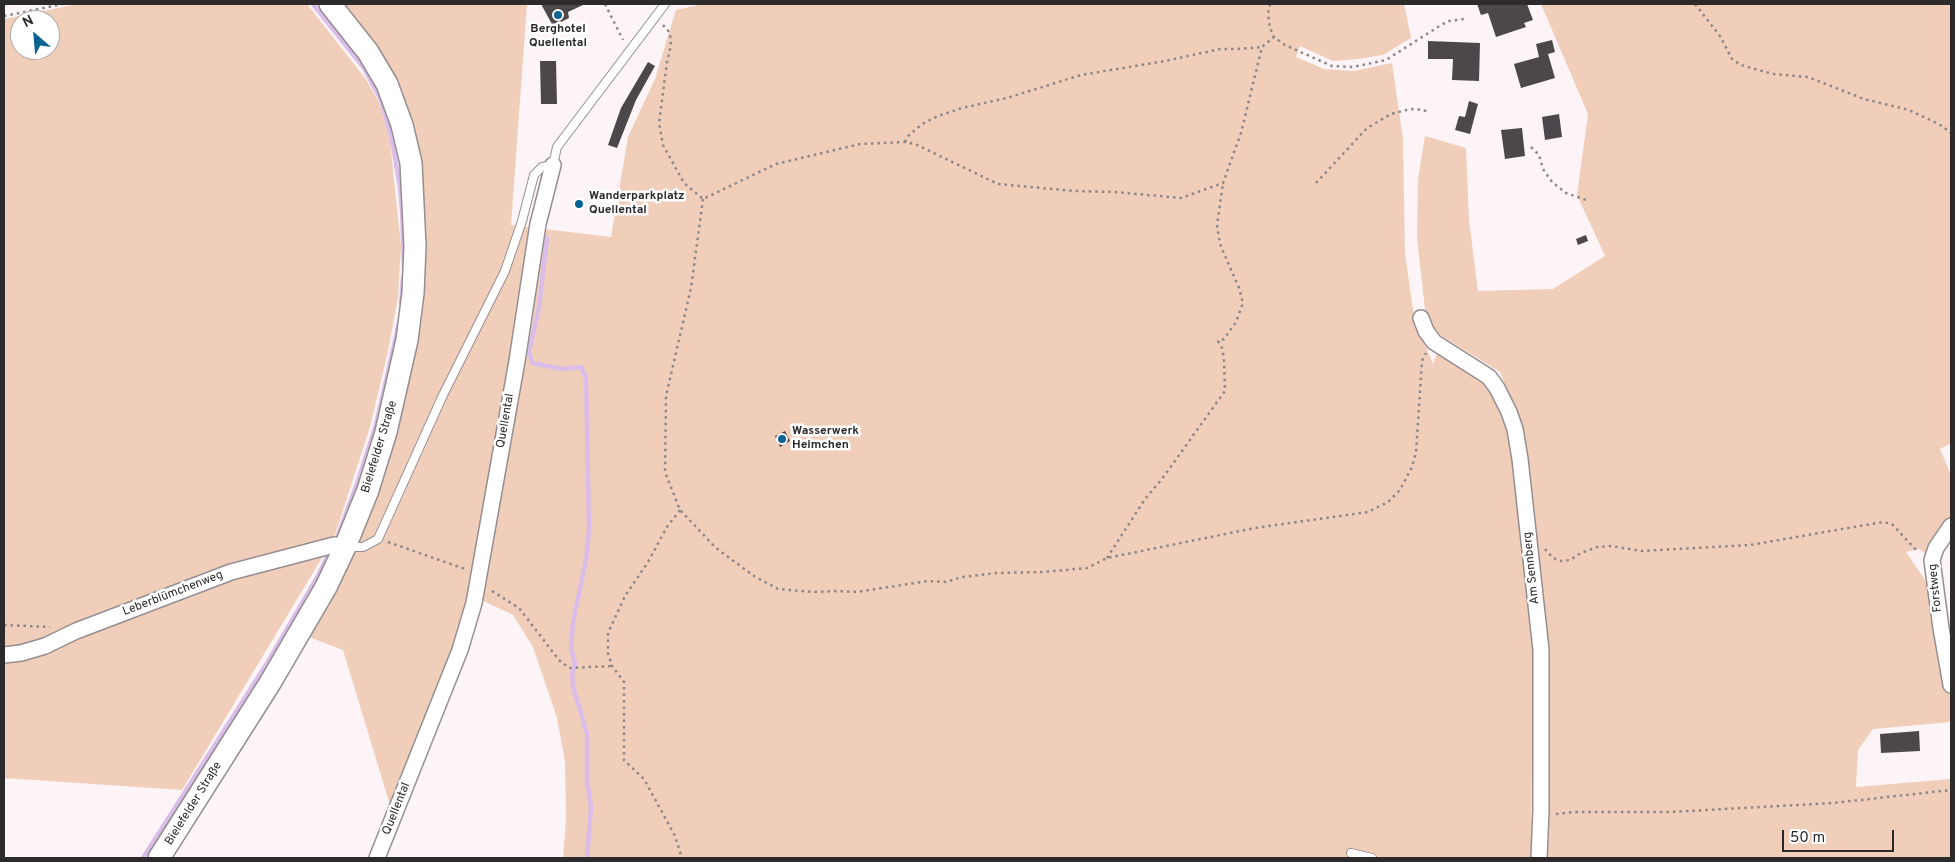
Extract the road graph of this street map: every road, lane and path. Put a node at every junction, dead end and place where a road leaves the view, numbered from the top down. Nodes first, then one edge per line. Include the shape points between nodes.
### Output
1 (63, 4) edge
2 (330, 4) edge
3 (605, 4) edge
4 (665, 4) edge
5 (1270, 4) edge
6 (1695, 4) edge
7 (4, 16) edge
8 (1464, 19) dead end
9 (653, 20) junction
10 (1274, 37) junction
11 (1262, 47) junction
12 (629, 52) junction
13 (1428, 113) dead end
14 (1951, 133) edge
15 (905, 142) junction
16 (1531, 147) dead end
17 (553, 165) junction
18 (1223, 183) junction
19 (1316, 183) dead end
20 (703, 199) junction
21 (1586, 200) dead end
22 (1421, 318) dead end
23 (1434, 342) junction
24 (680, 510) junction
25 (1528, 526) junction
26 (1951, 526) edge
27 (378, 538) junction
28 (345, 546) junction
29 (1107, 558) junction
30 (1932, 560) junction
31 (478, 583) junction
32 (4, 625) edge
33 (76, 631) junction
34 (4, 655) edge
35 (612, 666) junction
36 (1951, 685) edge
37 (1951, 790) edge
38 (1541, 819) junction
39 (1351, 853) dead end
40 (159, 858) edge
41 (377, 858) edge
42 (682, 858) edge
43 (1372, 858) edge
44 (1539, 858) edge

1 - 7 path
2 - 28 main road, Bielefelder Straße via 368,52 395,104 411,163 415,246 413,293 398,386 368,490
3 - 12 path
4 - 9 lane, Quellental
5 - 10 path via 1268,14
6 - 14 path via 1720,36 1732,59 1741,65 1774,74 1808,78 1864,99 1909,110
8 - 10 path via 1441,25 1386,60 1353,67 1332,66
9 - 12 lane, Quellental
9 - 20 path via 666,27 671,45 659,123 663,145 684,182
10 - 11 path
11 - 15 path via 1220,49 1081,75 938,116 922,124
11 - 18 path via 1242,133
12 - 17 lane, Quellental via 557,147
13 - 19 path via 1410,109 1391,114 1367,128
15 - 18 path via 998,184 1181,198
15 - 20 path via 860,144 776,164
16 - 21 path via 1539,155 1552,182 1566,193
17 - 27 lane via 542,167 534,175 505,270 442,395
17 - 31 street, Quellental via 538,224
18 - 29 path via 1217,225 1220,244 1240,288 1243,303 1236,322 1224,339 1218,341 1224,359 1225,391
20 - 24 path via 691,288 666,396 665,472
22 - 23 street, Am Sennberg
23 - 25 street, Am Sennberg via 1489,377 1497,388 1515,429
23 - 29 path via 1422,361 1416,452 1412,467 1400,490 1388,502 1368,512 1255,528
24 - 29 path via 716,548 778,589 856,592 996,573 1087,568
24 - 35 path via 625,596 608,633
25 - 30 path via 1537,533 1549,554 1561,561 1597,547 1641,551 1750,545 1888,522 1920,554
25 - 38 street, Am Sennberg via 1541,650
26 - 30 street, Forstweg
27 - 28 lane via 363,548
27 - 31 path via 470,571
28 - 33 street, Leberblümchenweg via 334,545 231,572
28 - 40 main road, Bielefelder Straße via 326,587 270,683
30 - 36 street, Forstweg
31 - 35 path via 519,608 559,660 569,668
31 - 41 street, Quellental via 460,650
32 - 33 path
33 - 34 street, Leberblümchenweg via 45,646
35 - 42 path via 624,682 624,760 644,779 675,836
37 - 38 path via 1833,803 1670,812 1574,812
38 - 44 street, Am Sennberg
39 - 43 lane

